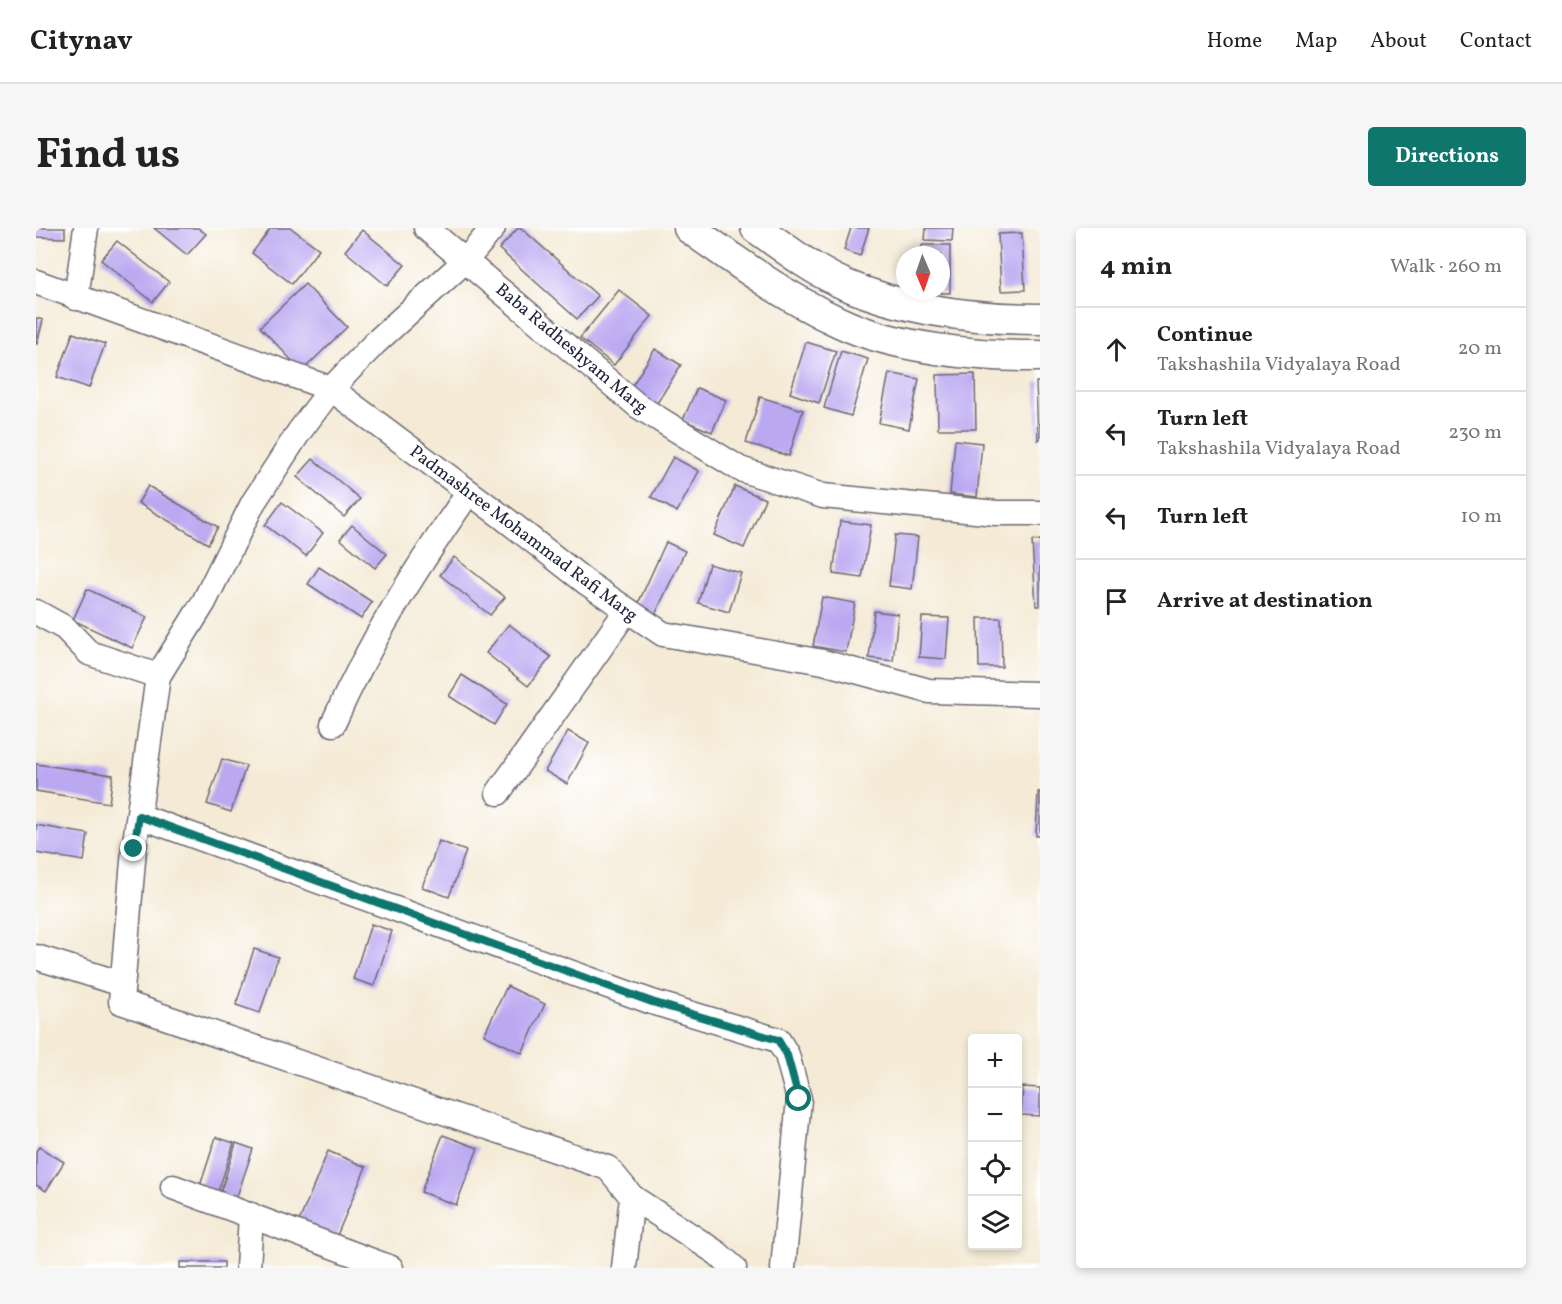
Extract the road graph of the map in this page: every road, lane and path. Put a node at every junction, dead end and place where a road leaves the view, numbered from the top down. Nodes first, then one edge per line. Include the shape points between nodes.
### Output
1 (86, 228) edge
2 (426, 228) edge
3 (493, 228) edge
4 (689, 228) edge
5 (756, 228) edge
6 (466, 260) junction
7 (36, 282) edge
8 (76, 298) junction
9 (1040, 319) edge
10 (1040, 356) edge
11 (331, 389) junction
12 (469, 492) junction
13 (1040, 513) edge
14 (627, 610) junction
15 (36, 612) edge
16 (158, 676) junction
17 (1040, 694) edge
18 (333, 724) dead end
19 (498, 793) dead end
20 (139, 816) junction
21 (36, 957) edge
22 (122, 984) junction
23 (173, 1187) dead end
24 (632, 1197) junction
25 (251, 1215) junction
26 (248, 1268) edge
27 (391, 1268) edge
28 (624, 1268) edge
29 (734, 1268) edge
30 (783, 1268) edge

1 - 8 street
2 - 6 street, Baba Radheshyam Marg
3 - 6 street
4 - 10 main road via 770,285 841,323 913,345 1015,357
5 - 9 main road via 820,272 899,302 1000,319
6 - 11 street
6 - 13 street, Baba Radheshyam Marg via 638,406 740,469 823,496 996,513
7 - 8 street, Padmashree Mohammad Rafi Marg
8 - 11 street, Padmashree Mohammad Rafi Marg
11 - 12 street, Padmashree Mohammad Rafi Marg
11 - 16 street via 253,503 204,602
12 - 14 street, Padmashree Mohammad Rafi Marg
12 - 18 street via 405,585 354,676
14 - 17 street, Padmashree Mohammad Rafi Marg via 663,634 823,662 929,691
14 - 19 street
15 - 16 street via 64,628 89,653
16 - 20 street
20 - 22 street
20 - 30 street via 652,1002 778,1040 787,1055 799,1099
21 - 22 street
22 - 24 street via 121,1002 608,1167
23 - 25 street
24 - 28 street
24 - 29 street
25 - 26 street
25 - 27 street

